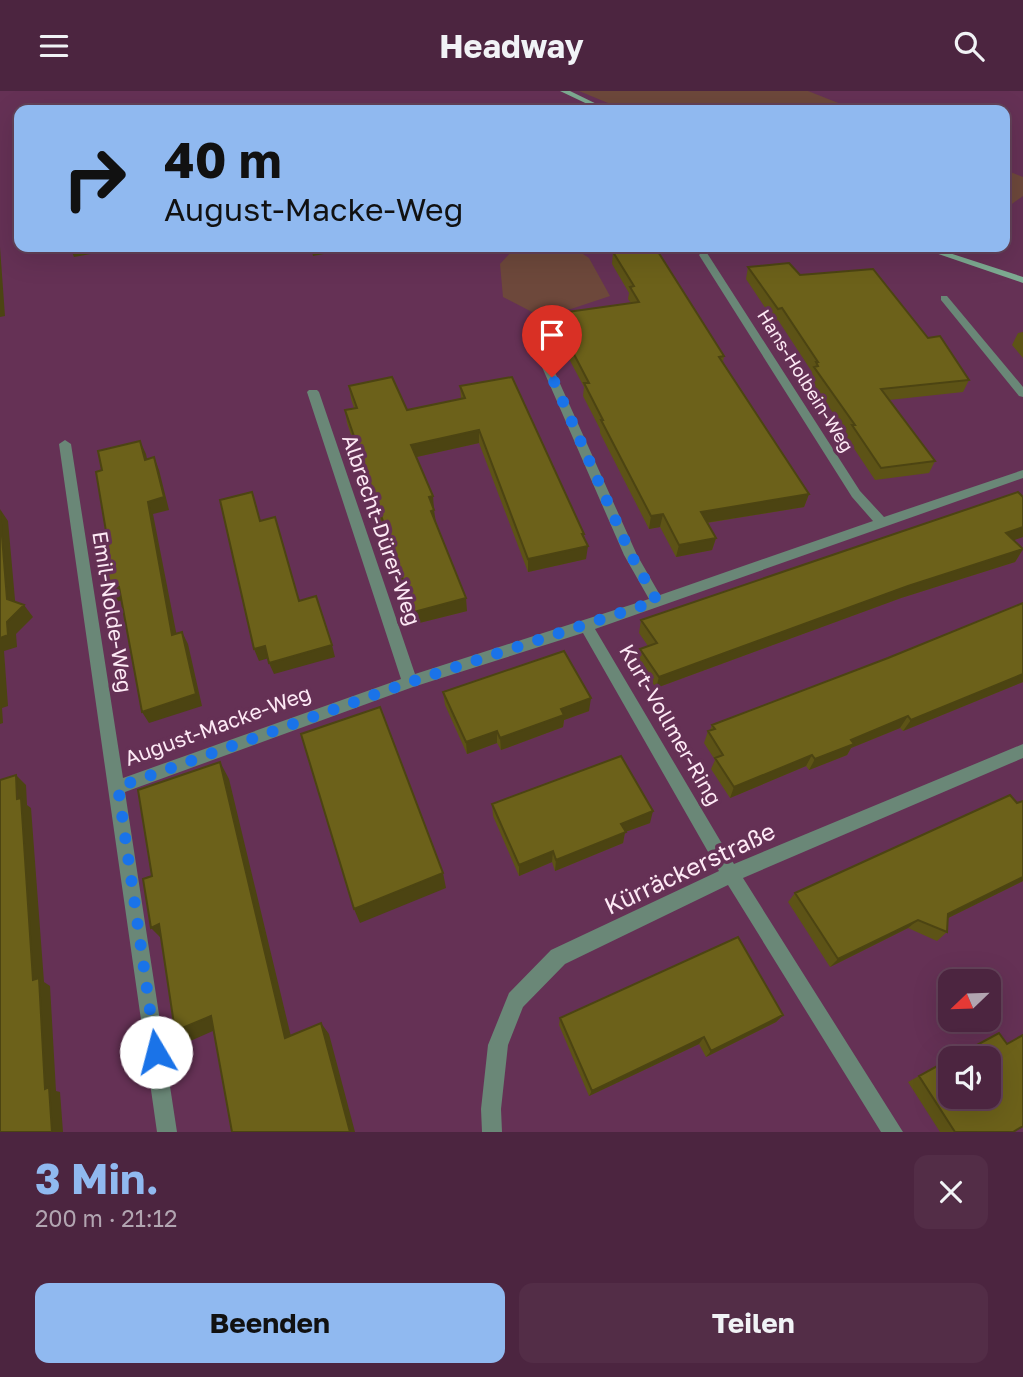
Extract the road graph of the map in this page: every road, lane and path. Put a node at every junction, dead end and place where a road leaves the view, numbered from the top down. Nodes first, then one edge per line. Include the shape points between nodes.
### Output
1 (564, 91) edge
2 (594, 105) edge
3 (938, 252) edge
4 (704, 255) dead end
5 (1023, 280) edge
6 (944, 298) dead end
7 (530, 328) dead end
8 (313, 392) dead end
9 (1023, 394) edge
10 (65, 444) dead end
11 (1023, 474) edge
12 (882, 523) junction
13 (657, 601) junction
14 (586, 626) junction
15 (410, 682) junction
16 (1023, 751) edge
17 (118, 787) junction
18 (731, 875) junction
19 (167, 1132) edge
20 (492, 1132) edge
21 (893, 1132) edge

1 - 2 main road
3 - 5 main road
4 - 12 street, Hans-Holbein-Weg via 856,494
6 - 9 street
7 - 13 street via 631,555
8 - 15 street, Albrecht-Dürer-Weg
10 - 17 street, Emil-Nolde-Weg
11 - 12 street, Kurt-Vollmer-Ring
12 - 13 street, Kurt-Vollmer-Ring
13 - 14 street, Kurt-Vollmer-Ring
14 - 15 street, August-Macke-Weg
14 - 18 street, Kurt-Vollmer-Ring
15 - 17 street, August-Macke-Weg
16 - 18 street, Kürräckerstraße
17 - 19 street, August-Macke-Weg
18 - 20 street, Kürräckerstraße via 558,957 516,1000 498,1045
18 - 21 street, Kurt-Vollmer-Ring

